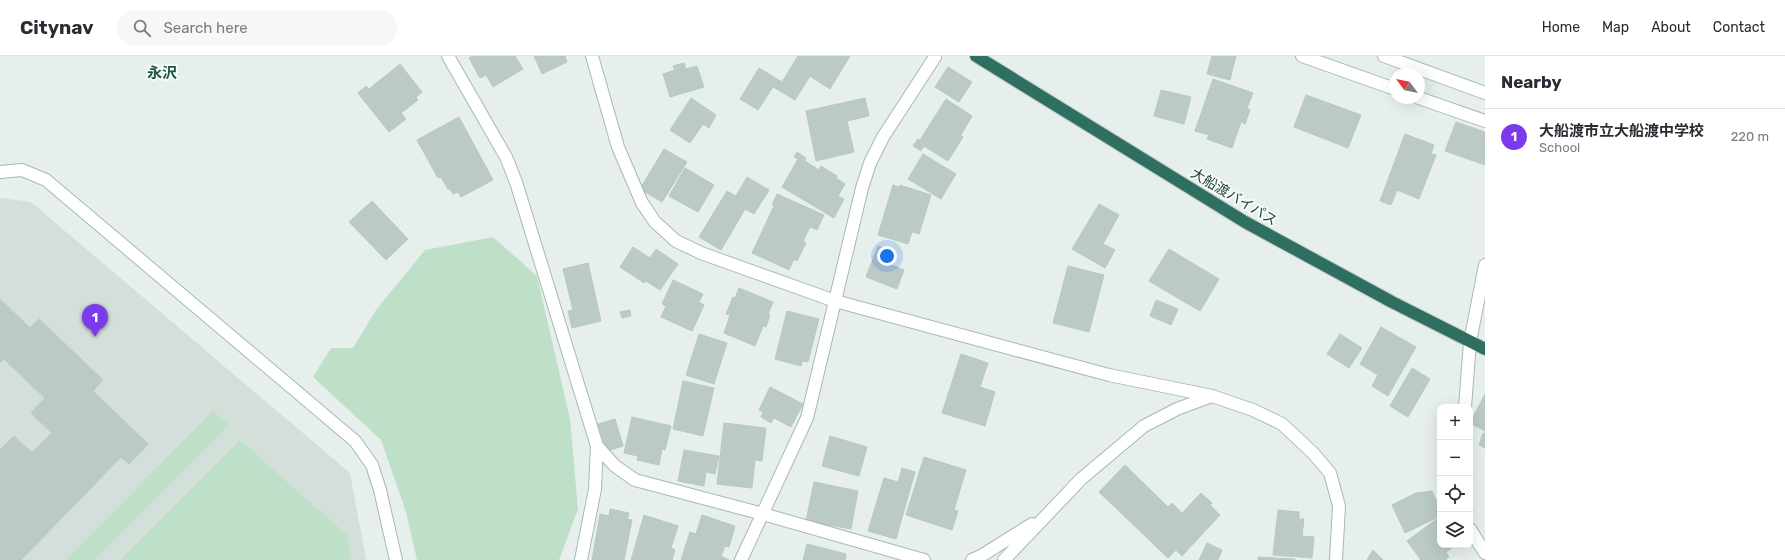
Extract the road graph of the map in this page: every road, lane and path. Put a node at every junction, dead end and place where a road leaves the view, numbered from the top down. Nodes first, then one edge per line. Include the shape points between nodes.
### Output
1 (448, 56) edge
2 (592, 56) edge
3 (976, 56) edge
4 (1302, 56) edge
5 (1384, 56) edge
6 (935, 58) dead end
7 (1389, 87) edge
8 (1485, 93) edge
9 (1425, 100) edge
10 (1485, 121) edge
11 (0, 172) edge
12 (1485, 265) edge
13 (835, 301) junction
14 (1470, 342) junction
15 (1485, 349) edge
16 (1212, 396) junction
17 (1465, 404) edge
18 (597, 446) junction
19 (763, 514) junction
20 (1047, 515) junction
21 (1473, 534) edge
22 (1485, 553) edge
23 (396, 560) edge
24 (581, 560) edge
25 (741, 560) edge
26 (924, 560) edge
27 (972, 560) edge
28 (1004, 560) edge
29 (1336, 560) edge

1 - 18 street via 506,156 516,182
2 - 13 street via 618,147 642,203 655,222 676,241 701,253
3 - 14 highway, 大船渡バイパス via 1245,222
4 - 7 street
5 - 8 street
6 - 13 street via 884,136 870,163
9 - 10 street
11 - 23 street via 22,170 46,180 355,441 372,465
12 - 14 street
13 - 16 street via 1109,375
13 - 19 street via 807,418
14 - 15 highway, 大船渡バイパス
14 - 17 street
16 - 20 street via 1177,409 1144,426 1081,479
16 - 29 street via 1253,410 1282,424 1330,473 1339,506
18 - 19 street via 615,466 635,480
18 - 24 street via 595,489
19 - 25 street
19 - 26 street
20 - 27 street
20 - 28 street
21 - 22 street

